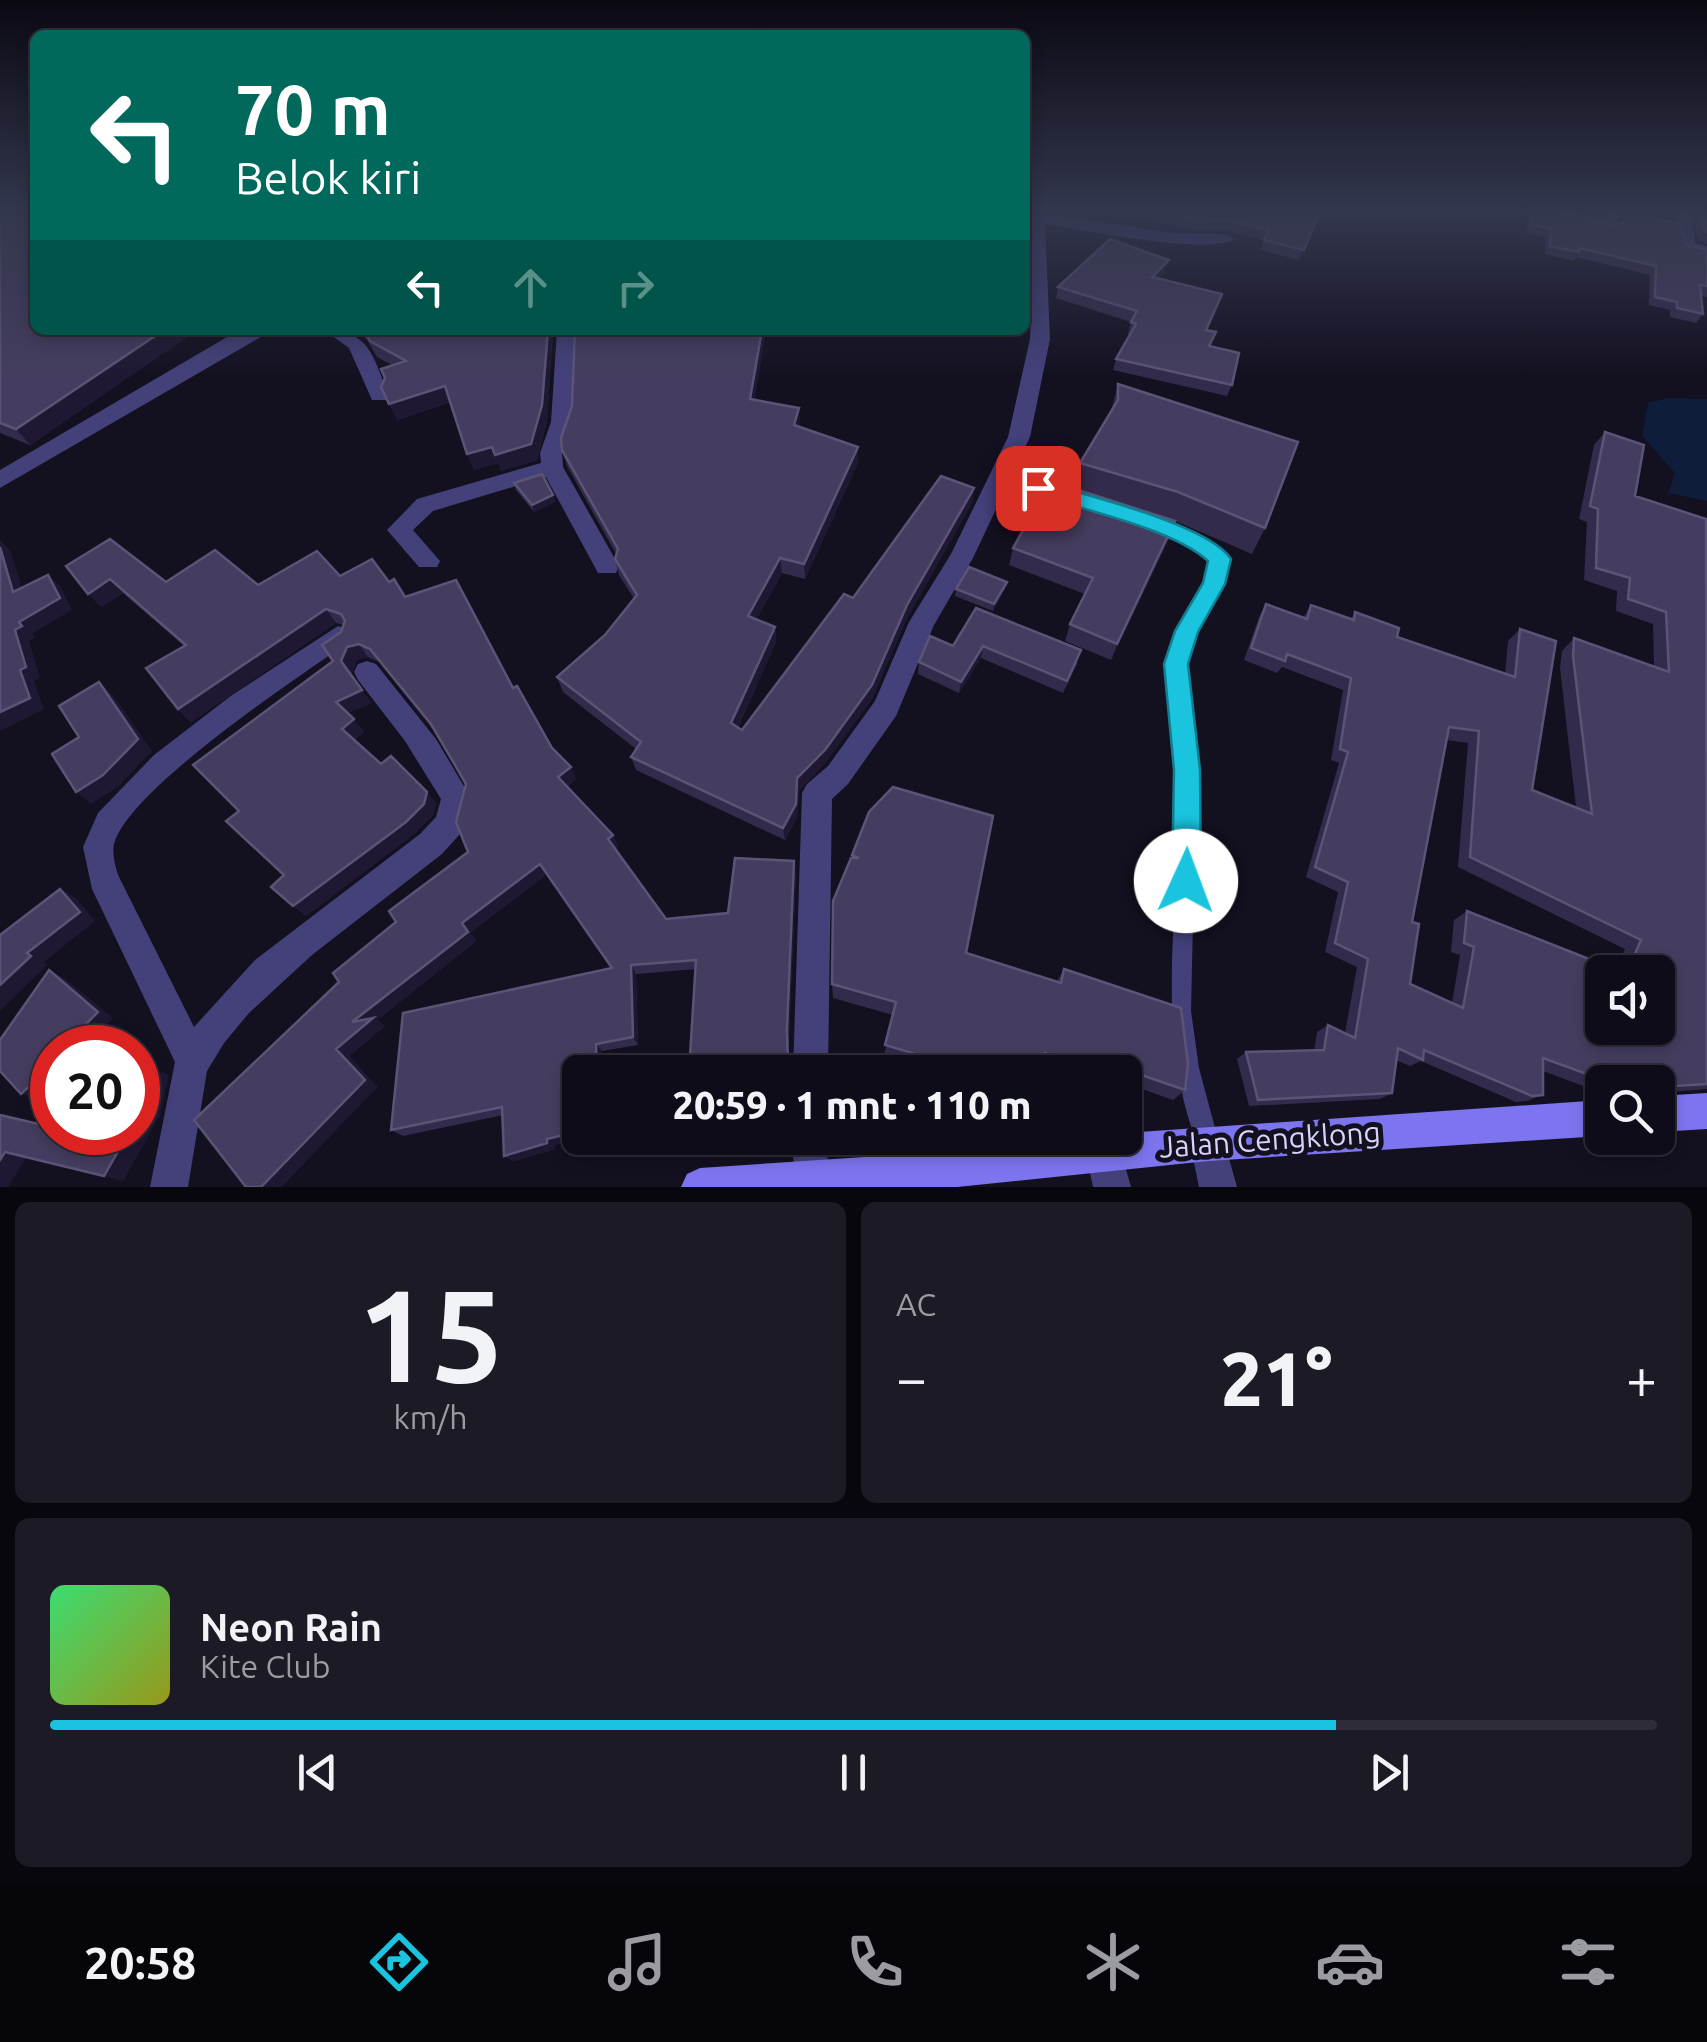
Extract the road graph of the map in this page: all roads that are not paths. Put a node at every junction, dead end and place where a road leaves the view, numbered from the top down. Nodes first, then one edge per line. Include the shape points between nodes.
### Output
1 (1032, 270) edge
2 (244, 335) edge
3 (342, 335) edge
4 (567, 335) edge
5 (379, 395) edge
6 (552, 467) junction
7 (0, 480) edge
8 (1038, 488) dead end
9 (1100, 508) edge
10 (1136, 519) edge
11 (428, 562) dead end
12 (607, 566) dead end
13 (338, 636) edge
14 (367, 672) dead end
15 (810, 1055) edge
16 (193, 1061) junction
17 (1707, 1111) edge
18 (1675, 1113) edge
19 (1585, 1120) edge
20 (810, 1155) edge
21 (1213, 1163) edge
22 (1108, 1170) edge
23 (811, 1180) junction
24 (911, 1180) edge
25 (717, 1186) edge
26 (169, 1187) edge
27 (700, 1187) edge

1 - 15 street via 1040,339 1019,437 922,622 886,708 818,793
2 - 7 street
3 - 5 street via 357,345
4 - 6 street
6 - 11 street via 418,510 400,530
6 - 12 street
8 - 9 lane
10 - 21 lane via 1203,544 1220,559 1176,664 1188,842 1180,996 1196,1104
13 - 16 street via 167,760 115,815 97,849 103,878
14 - 16 street via 444,774 456,798 449,824 266,973 222,1017
16 - 26 street
17 - 18 main road
19 - 21 main road, Jalan Cengklong
20 - 23 street
21 - 22 main road, Jalan Cengklong
22 - 24 main road, Jalan Cengklong
23 - 24 main road, Jalan Cengklong
23 - 25 main road, Jalan Cengklong
25 - 27 main road, Jalan Cengklong

